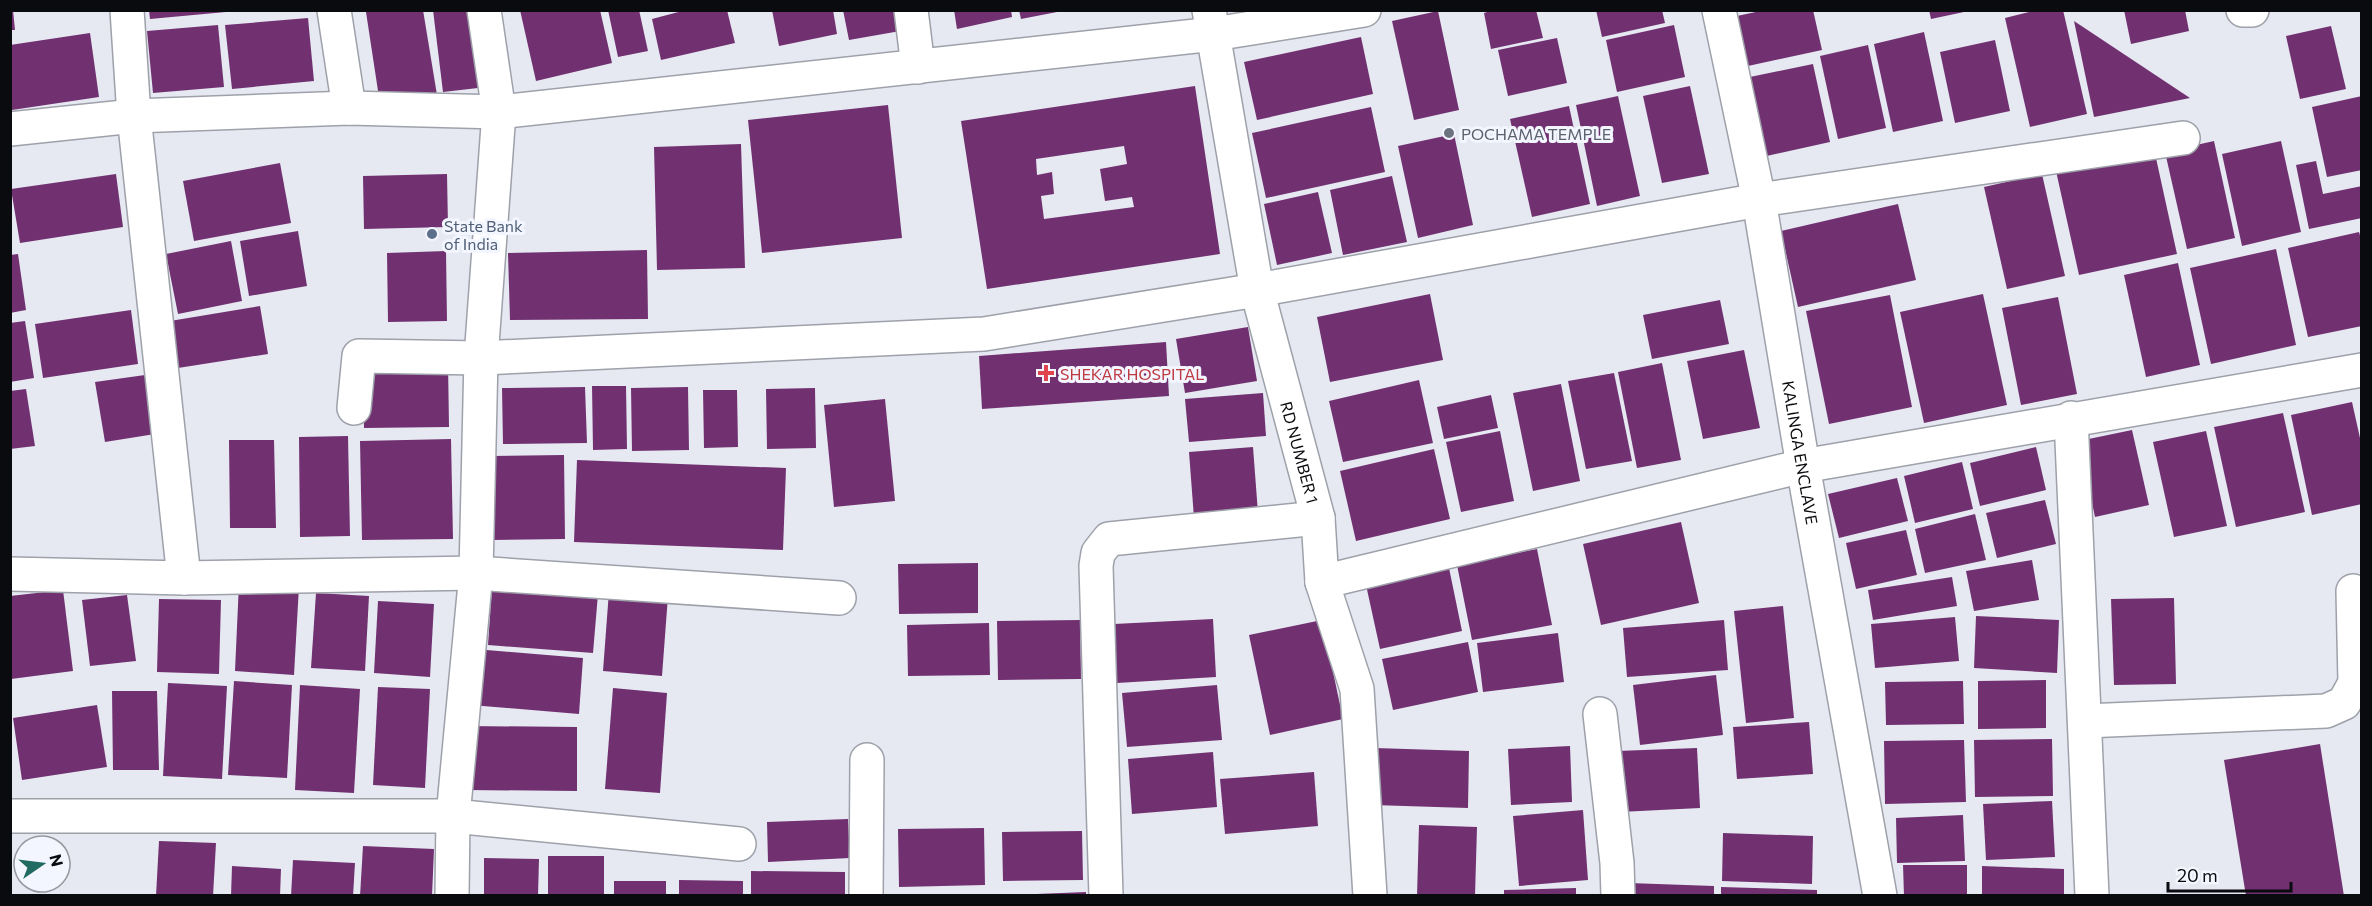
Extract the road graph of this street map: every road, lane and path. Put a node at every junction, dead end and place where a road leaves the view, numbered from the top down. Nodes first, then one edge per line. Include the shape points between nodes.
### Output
1 (127, 10) edge
2 (334, 10) edge
3 (484, 10) edge
4 (911, 10) edge
5 (1364, 10) edge
6 (1719, 10) edge
7 (2243, 10) edge
8 (2252, 10) edge
9 (1211, 22) edge
10 (918, 67) junction
11 (349, 108) junction
12 (499, 112) junction
13 (134, 116) junction
14 (10, 129) edge
15 (2183, 138) dead end
16 (1759, 200) junction
17 (1257, 290) junction
18 (481, 358) junction
19 (2361, 370) edge
20 (354, 408) dead end
21 (2071, 418) junction
22 (1803, 466) junction
23 (1318, 518) junction
24 (476, 573) junction
25 (10, 574) edge
26 (184, 578) junction
27 (1322, 582) junction
28 (2353, 591) dead end
29 (839, 598) dead end
30 (1600, 714) dead end
31 (2085, 721) junction
32 (867, 760) dead end
33 (10, 816) edge
34 (453, 816) junction
35 (739, 844) dead end
36 (452, 896) edge
37 (866, 896) edge
38 (1106, 896) edge
39 (1370, 896) edge
40 (1618, 896) edge
41 (1880, 896) edge
42 (2092, 896) edge

1 - 13 street
2 - 11 street
3 - 12 street
4 - 10 street
5 - 9 street
6 - 16 street, KALINGA ENCLAVE
7 - 8 street
9 - 10 street
9 - 17 street, RD NUMBER 1
10 - 12 street
11 - 12 street
11 - 13 street
12 - 18 street
13 - 14 street
13 - 26 street
15 - 16 street
16 - 17 street
16 - 22 street, KALINGA ENCLAVE
17 - 18 street via 984,333
17 - 23 street, RD NUMBER 1
18 - 20 street via 359,356
18 - 24 street
19 - 21 street
21 - 22 street
21 - 31 street
22 - 27 street
22 - 41 street, KALINGA ENCLAVE
23 - 27 street, RD NUMBER 1
23 - 38 street via 1108,539 1098,553
24 - 26 street
24 - 29 street
24 - 34 street
25 - 26 street
27 - 39 street, RD NUMBER 1 via 1357,689
28 - 31 street via 2355,683 2344,703 2326,711
30 - 40 street
31 - 42 street
32 - 37 street
33 - 34 street
34 - 35 street
34 - 36 street

